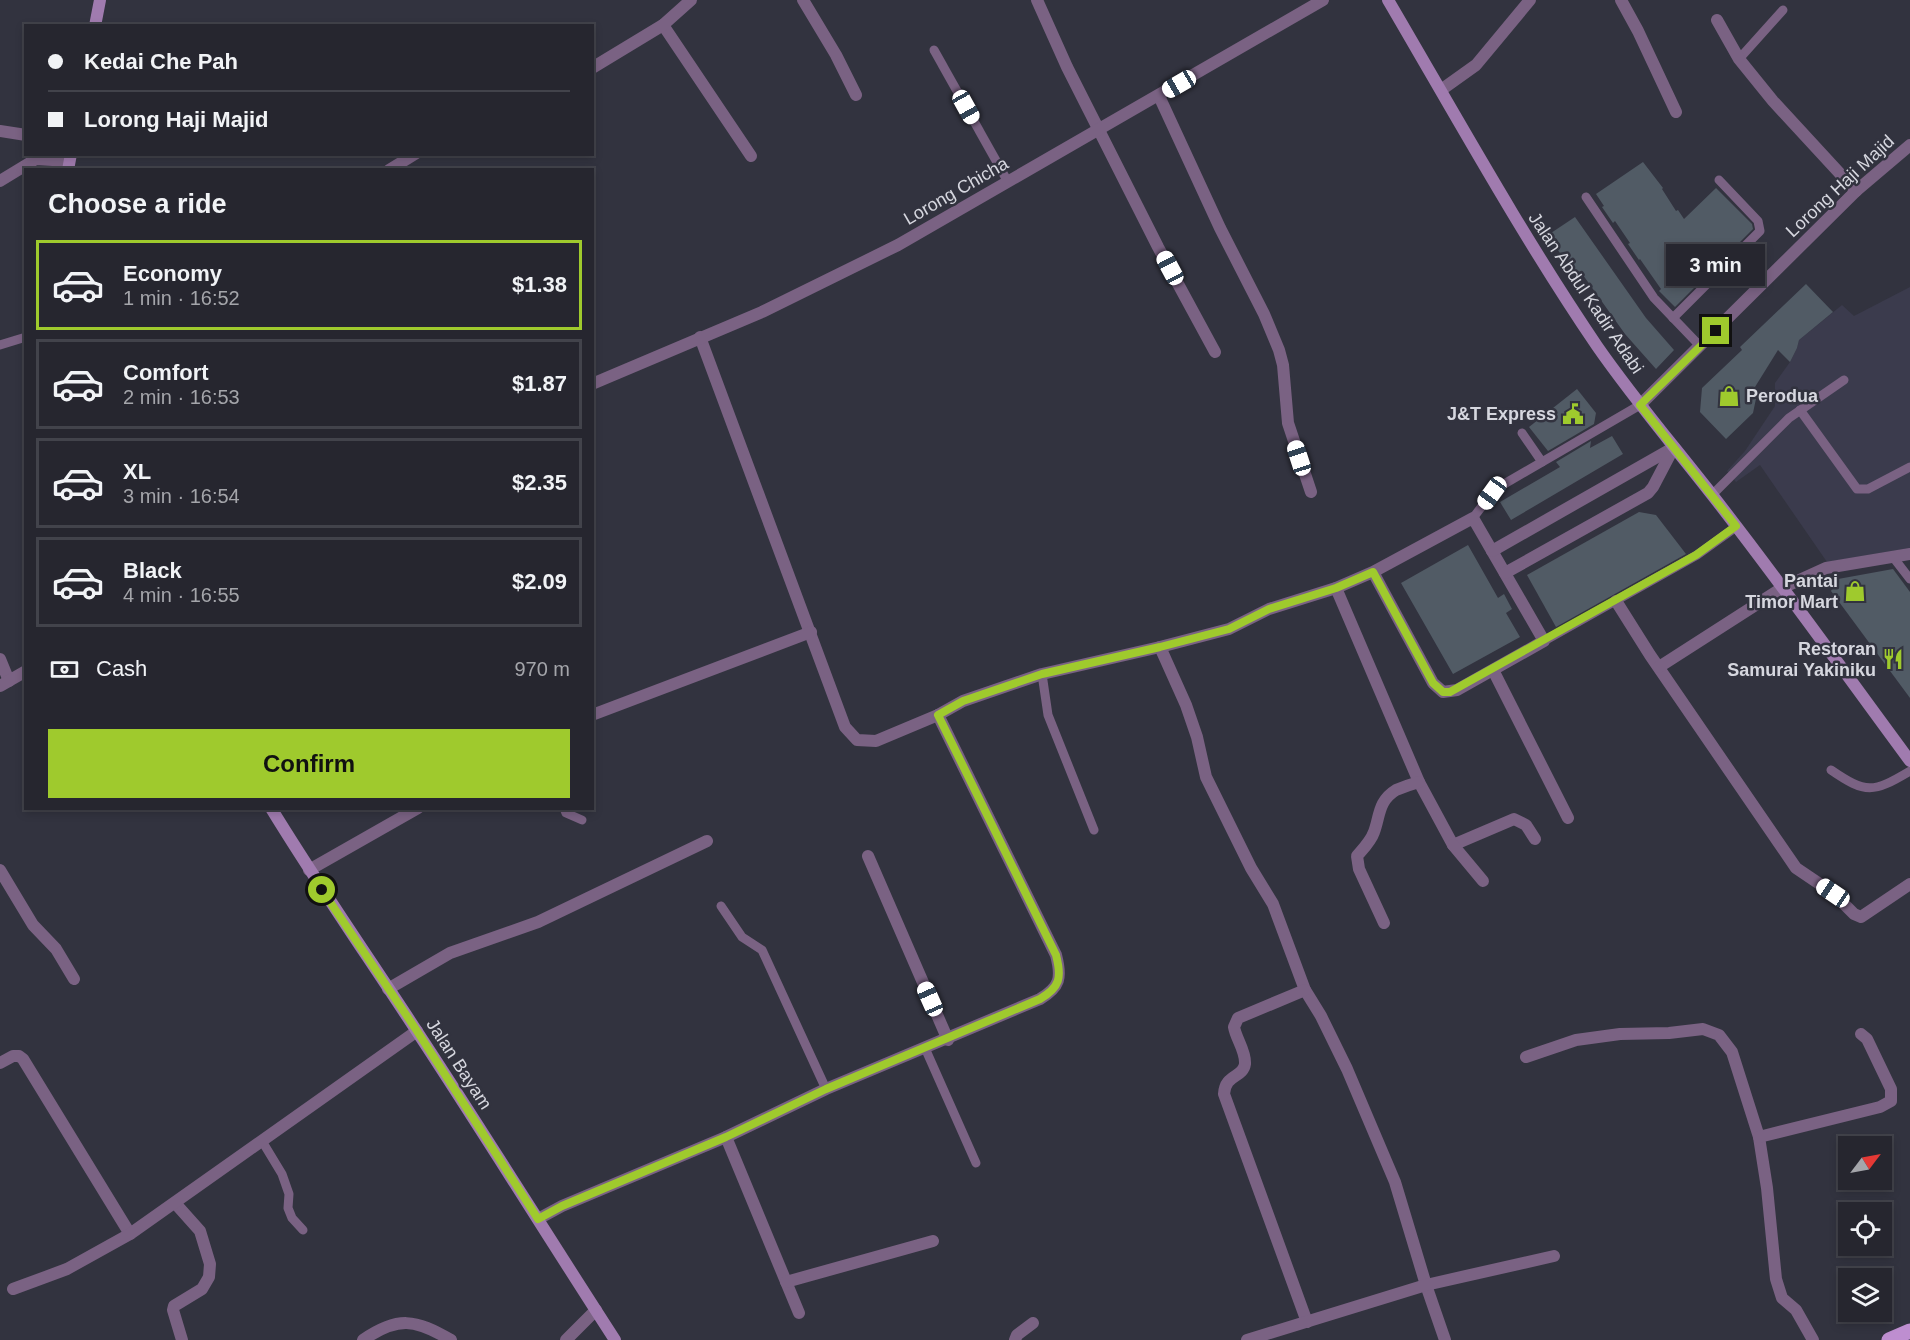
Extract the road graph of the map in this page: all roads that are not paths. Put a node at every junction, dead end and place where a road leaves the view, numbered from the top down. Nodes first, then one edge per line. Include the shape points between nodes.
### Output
1 (100, 0) edge
2 (691, 0) edge
3 (803, 0) edge
4 (1037, 0) edge
5 (1323, 0) edge
6 (1388, 0) edge
7 (1530, 0) edge
8 (1621, 0) edge
9 (1784, 10) dead end
10 (1716, 20) dead end
11 (95, 24) edge
12 (663, 25) junction
13 (934, 50) dead end
14 (1739, 59) junction
15 (594, 67) edge
16 (1441, 90) junction
17 (856, 95) dead end
18 (1159, 96) junction
19 (1676, 112) dead end
20 (1100, 130) junction
21 (0, 131) edge
22 (24, 135) edge
23 (1910, 145) edge
24 (412, 156) edge
25 (751, 156) dead end
26 (69, 162) edge
27 (391, 168) edge
28 (1719, 180) dead end
29 (0, 181) edge
30 (1008, 182) junction
31 (1856, 191) junction
32 (1586, 197) dead end
33 (1673, 318) junction
34 (700, 337) junction
35 (24, 338) edge
36 (0, 345) edge
37 (1700, 346) junction
38 (1215, 352) dead end
39 (1844, 380) dead end
40 (594, 383) edge
41 (1640, 405) junction
42 (1800, 410) junction
43 (1522, 433) dead end
44 (1674, 447) junction
45 (1542, 462) junction
46 (1910, 467) edge
47 (1311, 492) dead end
48 (1712, 495) junction
49 (1473, 518) junction
50 (1736, 526) junction
51 (1492, 551) junction
52 (1910, 554) edge
53 (1893, 557) junction
54 (1373, 572) junction
55 (1505, 573) junction
56 (1910, 579) edge
57 (1336, 588) junction
58 (1782, 588) junction
59 (1616, 601) junction
60 (811, 632) junction
61 (1544, 641) junction
62 (1160, 647) junction
63 (0, 659) edge
64 (1659, 667) junction
65 (1493, 670) junction
66 (24, 672) edge
67 (1042, 674) junction
68 (4, 683) edge
69 (594, 714) edge
70 (938, 715) junction
71 (1909, 762) edge
72 (1831, 770) dead end
73 (1419, 782) junction
74 (272, 810) edge
75 (414, 810) edge
76 (565, 810) edge
77 (1568, 818) dead end
78 (582, 820) dead end
79 (1094, 830) dead end
80 (1535, 839) dead end
81 (707, 841) dead end
82 (1453, 845) junction
83 (868, 856) dead end
84 (0, 870) edge
85 (309, 870) junction
86 (1483, 881) dead end
87 (1910, 884) edge
88 (721, 906) dead end
89 (1384, 923) dead end
90 (74, 979) dead end
91 (388, 989) junction
92 (1305, 990) junction
93 (417, 1031) junction
94 (1861, 1034) dead end
95 (948, 1040) junction
96 (925, 1048) junction
97 (1526, 1057) dead end
98 (0, 1063) edge
99 (826, 1089) junction
100 (726, 1137) junction
101 (1759, 1137) junction
102 (262, 1141) junction
103 (976, 1163) dead end
104 (175, 1203) junction
105 (538, 1219) junction
106 (303, 1230) dead end
107 (130, 1234) junction
108 (933, 1241) dead end
109 (1554, 1256) dead end
110 (786, 1282) junction
111 (1426, 1285) junction
112 (13, 1289) dead end
113 (596, 1310) junction
114 (800, 1313) dead end
115 (1307, 1322) junction
116 (1033, 1323) dead end
117 (1910, 1331) edge
118 (1894, 1339) edge
119 (182, 1340) edge
120 (363, 1340) edge
121 (451, 1340) edge
122 (566, 1340) edge
123 (615, 1340) edge
124 (1015, 1340) edge
125 (1247, 1340) edge
126 (1445, 1340) edge
127 (1813, 1340) edge

1 - 11 main road
2 - 12 street
3 - 17 street
4 - 20 street
5 - 18 street, Lorong Chicha
6 - 16 main road, Jalan Abdul Kadir Adabi
7 - 16 street via 1476,65
8 - 19 street
9 - 14 lane
10 - 14 street
12 - 15 street
12 - 25 street
13 - 30 lane
14 - 31 street
16 - 41 main road, Jalan Abdul Kadir Adabi via 1551,276
18 - 20 street, Lorong Chicha
18 - 47 street via 1279,350 1288,423
20 - 30 street, Lorong Chicha
20 - 38 street
21 - 22 street
23 - 31 street, Lorong Haji Majid
24 - 27 street
26 - 29 street via 36,159
28 - 33 lane via 1758,221 1760,231
30 - 34 street, Lorong Chicha via 801,295
31 - 37 street, Lorong Haji Majid
32 - 33 lane via 1650,292
33 - 37 lane
34 - 40 street, Lorong Chicha
34 - 60 street
35 - 36 lane
37 - 41 street, Lorong Haji Majid
39 - 42 lane
41 - 44 main road, Jalan Abdul Kadir Adabi
41 - 45 lane
42 - 46 lane via 1857,489 1868,489
42 - 48 lane
43 - 45 lane
44 - 48 main road, Jalan Abdul Kadir Adabi
44 - 51 street
44 - 55 street via 1648,493
45 - 49 lane via 1499,487
48 - 50 main road, Jalan Abdul Kadir Adabi
49 - 51 street
49 - 54 street
50 - 58 main road, Jalan Abdul Kadir Adabi
50 - 59 lane via 1696,555
51 - 55 street
52 - 53 street
53 - 56 lane
53 - 58 street via 1828,567
54 - 57 street
54 - 65 street via 1437,688 1443,692 1457,690
55 - 61 street
57 - 62 street via 1269,609 1229,629
57 - 73 street
58 - 64 street
58 - 71 main road, Jalan Abdul Kadir Adabi
59 - 61 lane
59 - 64 street
60 - 69 street
60 - 70 street via 845,727 857,740 876,741
61 - 65 street
62 - 67 street
62 - 92 street via 1186,705 1206,777 1273,904
63 - 68 street
64 - 87 street via 1796,868 1858,916 1866,915
65 - 77 street
66 - 68 street
67 - 70 street via 963,701
67 - 79 lane via 1048,715
70 - 95 street via 1060,968 1059,981 1052,992
71 - 72 lane via 1883,786 1868,788 1854,785
73 - 82 street
73 - 89 street via 1395,791 1382,804 1374,832 1357,856 1359,869
74 - 85 main road, Jalan Bayam
75 - 85 street
76 - 78 lane
80 - 82 street via 1526,825 1514,819
81 - 91 street via 538,922 450,953
82 - 86 street
83 - 95 street
84 - 90 street via 33,925 56,949
85 - 91 main road, Jalan Bayam
88 - 99 lane via 742,938 762,950
91 - 93 main road, Jalan Bayam
92 - 111 street via 1347,1069 1395,1182
92 - 115 street via 1238,1018 1234,1027 1245,1066 1230,1078 1224,1094
93 - 102 street
93 - 105 main road, Jalan Bayam
94 - 101 street via 1891,1089 1891,1101
95 - 96 street
96 - 99 street
96 - 103 lane
97 - 101 street via 1576,1040 1703,1029 1719,1035 1732,1052
98 - 107 street via 13,1056 23,1059
99 - 100 street
100 - 105 street
100 - 110 street
101 - 127 street via 1776,1280 1782,1298 1796,1310
102 - 104 street
102 - 106 lane via 282,1174 292,1218
104 - 107 street
104 - 119 street via 200,1231 210,1264 209,1277 202,1289 174,1305
105 - 113 main road, Jalan Bayam
107 - 112 street via 67,1269
108 - 110 street
109 - 111 street
110 - 114 street
111 - 115 street
111 - 126 street
113 - 122 street
113 - 123 main road, Jalan Bayam
115 - 125 street
116 - 124 street
117 - 118 main road
120 - 121 street via 395,1323 414,1323

